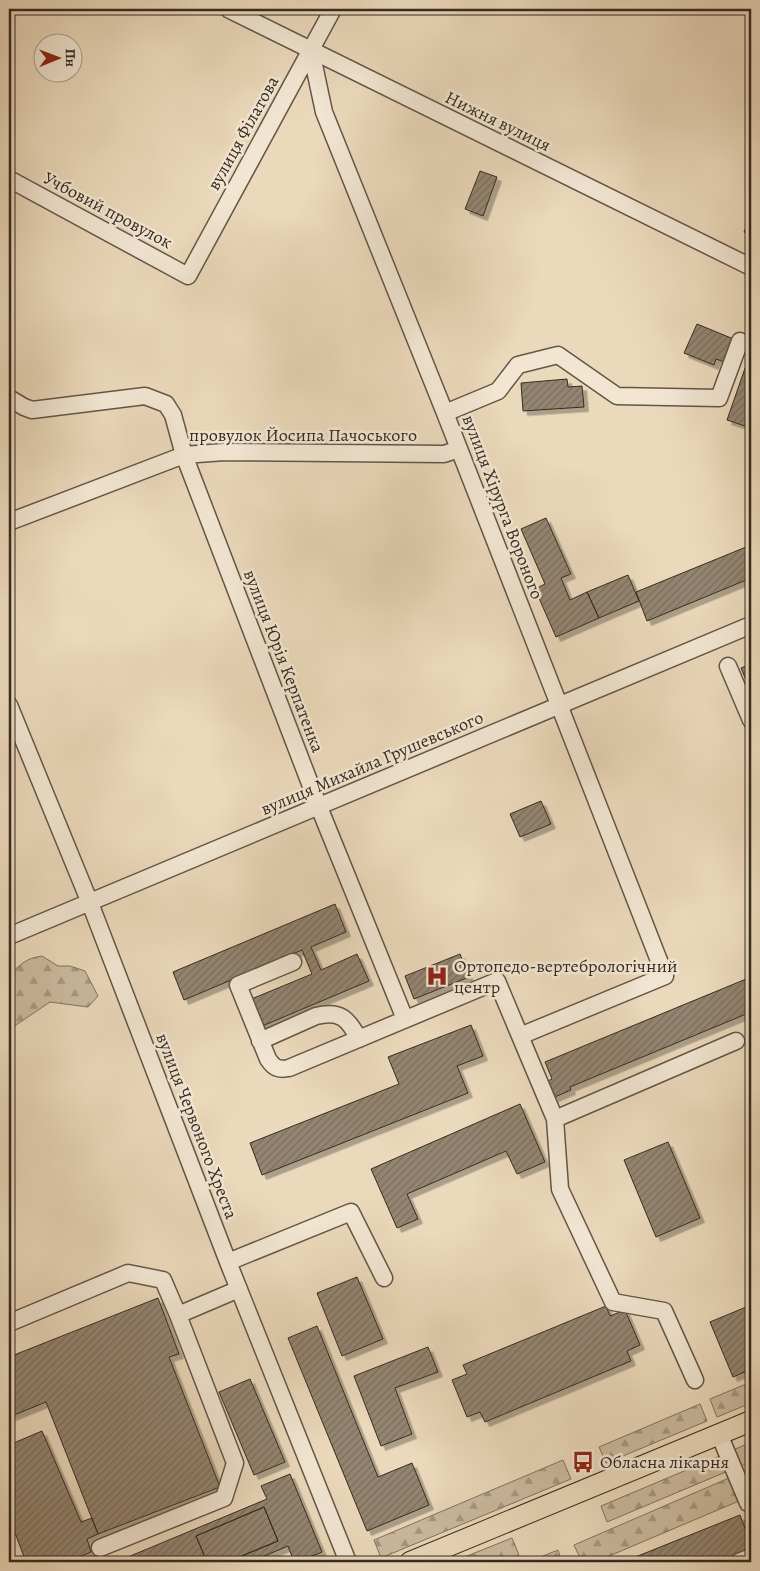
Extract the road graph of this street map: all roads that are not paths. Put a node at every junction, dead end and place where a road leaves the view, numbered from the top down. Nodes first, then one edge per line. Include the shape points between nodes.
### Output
1 (228, 9) edge
2 (333, 9) edge
3 (311, 51) junction
4 (9, 179) edge
5 (751, 267) edge
6 (188, 276) joint
7 (740, 341) dead end
8 (9, 398) edge
9 (445, 413) junction
10 (459, 449) junction
11 (184, 455) junction
12 (9, 522) edge
13 (751, 625) edge
14 (728, 666) dead end
15 (9, 705) edge
16 (559, 706) junction
17 (751, 720) edge
18 (319, 808) junction
19 (90, 903) junction
20 (9, 936) edge
21 (293, 962) dead end
22 (405, 1020) junction
23 (520, 1036) junction
24 (359, 1039) junction
25 (260, 1040) junction
26 (736, 1041) dead end
27 (555, 1119) junction
28 (228, 1262) junction
29 (384, 1278) dead end
30 (239, 1289) junction
31 (178, 1315) junction
32 (9, 1323) edge
33 (695, 1380) dead end
34 (751, 1421) edge
35 (719, 1434) junction
36 (748, 1503) dead end
37 (100, 1548) dead end
38 (751, 1557) edge
39 (348, 1562) edge
40 (410, 1562) edge
41 (738, 1562) edge

1 - 3 street, Нижня вулиця
2 - 3 street, вулиця Філатова
3 - 5 street, Нижня вулиця
3 - 6 street, вулиця Філатова
3 - 9 street, вулиця Хірурга Вороного via 324,112
4 - 6 street, Учбовий провулок
7 - 9 street via 720,398 616,396 558,355 518,365 498,391
8 - 11 street, вулиця Юрія Керпатенка via 32,410 125,397 156,399 166,404 173,415
9 - 10 street, вулиця Хірурга Вороного
10 - 11 street, провулок Йосипа Пачоського via 444,454 224,452
10 - 16 street, вулиця Хірурга Вороного
11 - 12 street, провулок Йосипа Пачоського
11 - 18 street, вулиця Юрія Керпатенка
13 - 16 street, вулиця Михайла Грушевського
14 - 17 street
15 - 19 street, вулиця Червоного Хреста
16 - 18 street, вулиця Михайла Грушевського
16 - 23 street, вулиця Хірурга Вороного via 665,976
18 - 19 street, вулиця Михайла Грушевського
18 - 22 street, вулиця Юрія Керпатенка
19 - 20 street, вулиця Михайла Грушевського
19 - 28 street, вулиця Червоного Хреста
21 - 25 street via 238,985
22 - 23 street via 498,981
22 - 24 street
23 - 27 street
24 - 25 street via 344,1017 325,1013
24 - 25 street via 280,1070 268,1059
26 - 27 street
27 - 33 street via 560,1189 613,1302 664,1311
28 - 29 street via 351,1212
28 - 30 street, вулиця Червоного Хреста
30 - 31 street
30 - 39 street, вулиця Червоного Хреста
31 - 32 street via 163,1280 128,1273
31 - 37 street via 235,1463 224,1498
34 - 35 main road
35 - 36 street
35 - 40 main road
38 - 41 street

